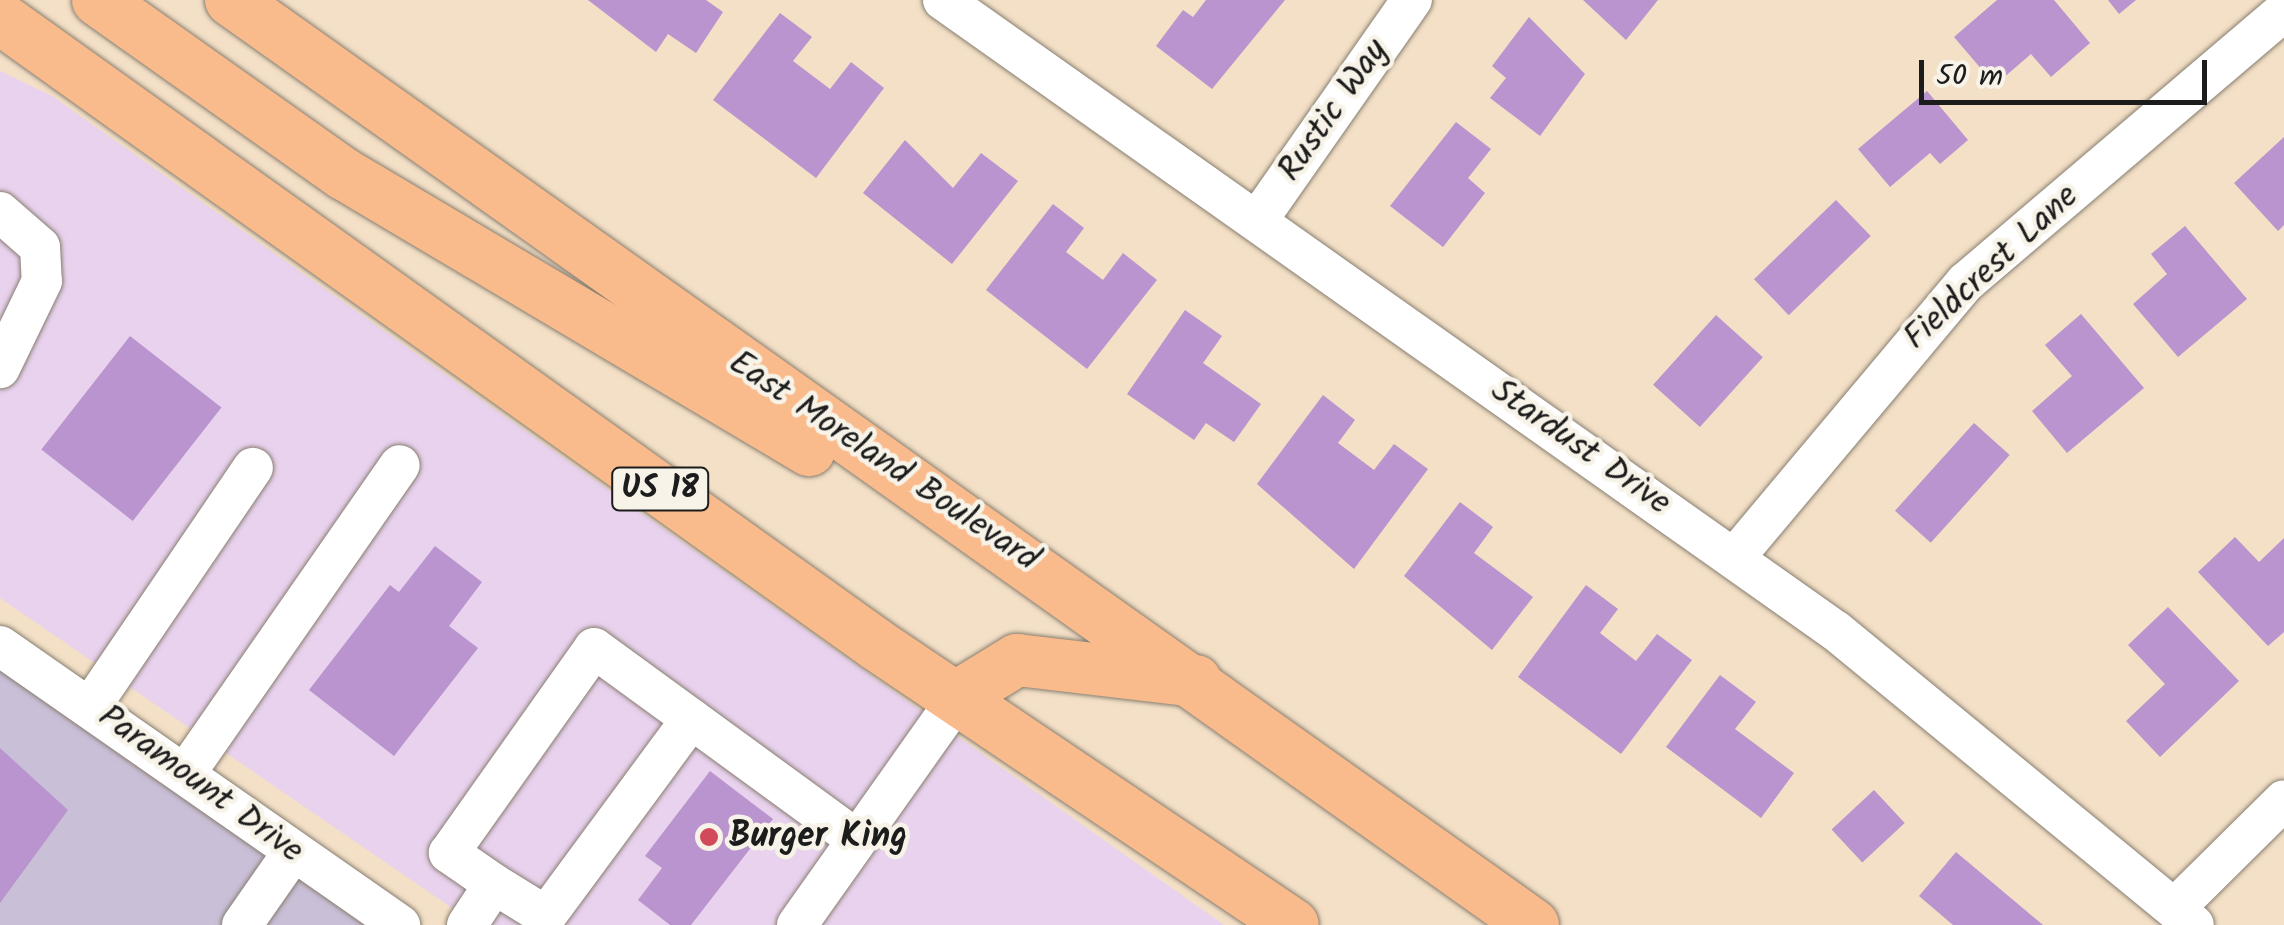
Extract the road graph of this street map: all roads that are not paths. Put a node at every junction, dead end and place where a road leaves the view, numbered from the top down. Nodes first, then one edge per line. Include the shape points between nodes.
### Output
1 (98, 0) edge
2 (232, 0) edge
3 (943, 0) edge
4 (1412, 0) edge
5 (2284, 11) edge
6 (12, 32) edge
7 (0, 212) edge
8 (1257, 221) junction
9 (0, 368) edge
10 (400, 465) dead end
11 (253, 468) dead end
12 (936, 498) junction
13 (1735, 557) junction
14 (0, 646) edge
15 (1198, 681) junction
16 (960, 695) junction
17 (90, 706) junction
18 (691, 719) junction
19 (185, 774) junction
20 (2284, 800) edge
21 (856, 839) junction
22 (293, 852) junction
23 (494, 884) junction
24 (2184, 916) edge
25 (802, 923) edge
26 (242, 925) edge
27 (400, 925) edge
28 (467, 925) edge
29 (1293, 925) edge
30 (1533, 925) edge

1 - 12 main road via 429,225 819,456
2 - 12 main road, East Moreland Boulevard
3 - 8 street, Stardust Drive
4 - 8 street, Rustic Way
5 - 13 street, Fieldcrest Lane via 1966,282
6 - 16 main road, US 18
7 - 9 street via 40,247 42,281
8 - 13 street, Stardust Drive
10 - 19 street
11 - 17 street
12 - 15 main road, East Moreland Boulevard
13 - 24 street, Stardust Drive via 2003,760
14 - 17 street, Paramount Drive
15 - 16 main road via 1017,660
15 - 30 main road, East Moreland Boulevard
16 - 21 street
16 - 29 main road, US 18
17 - 19 street, Paramount Drive
18 - 21 street
18 - 23 street via 546,916
18 - 23 street via 594,648 450,853
19 - 22 street, Paramount Drive
20 - 24 street
21 - 25 street
22 - 26 street
22 - 27 street, Paramount Drive
23 - 28 street

